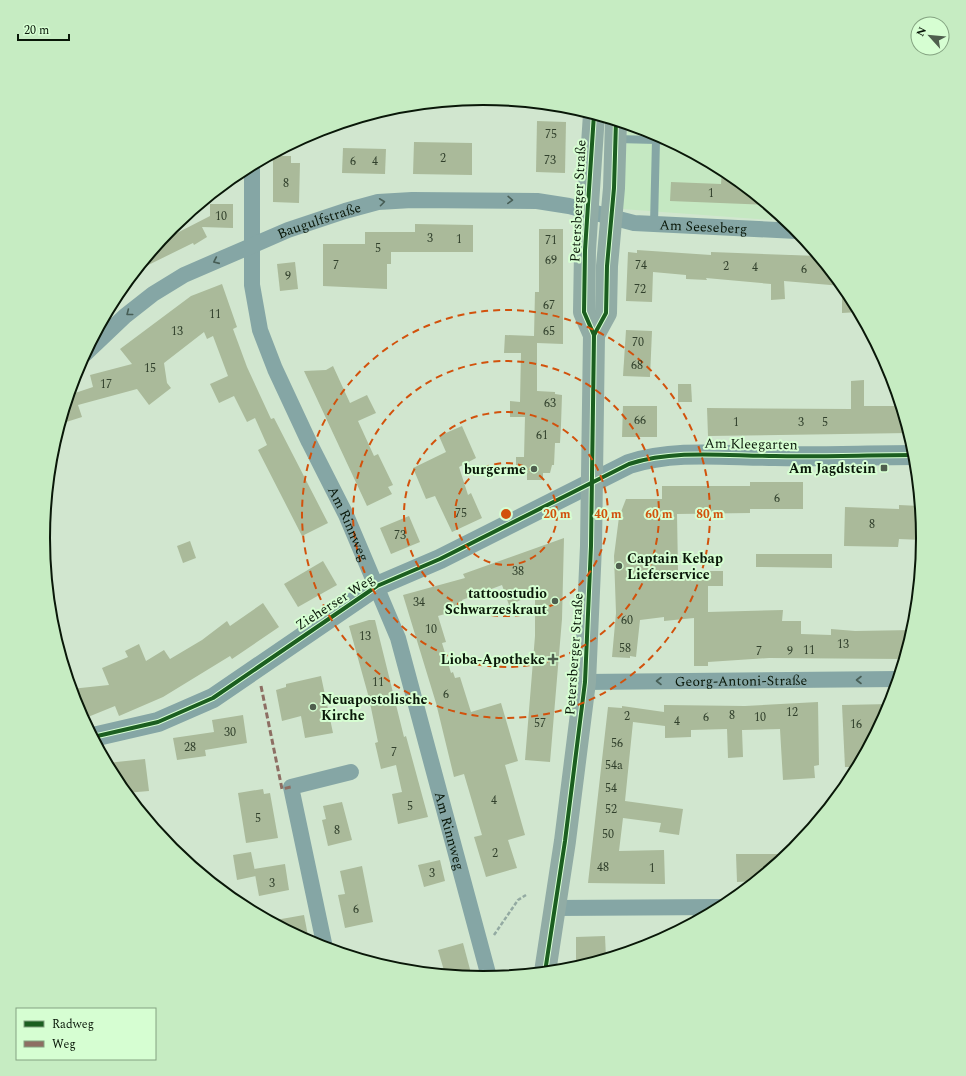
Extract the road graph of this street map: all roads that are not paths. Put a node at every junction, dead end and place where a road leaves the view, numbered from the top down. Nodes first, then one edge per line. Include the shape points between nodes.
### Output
1 (594, 120) edge
2 (616, 130) edge
3 (650, 139) edge
4 (656, 141) edge
5 (252, 172) edge
6 (588, 211) junction
7 (612, 217) junction
8 (654, 224) junction
9 (787, 231) edge
10 (252, 245) junction
11 (594, 334) junction
12 (97, 343) edge
13 (908, 455) edge
14 (592, 482) junction
15 (377, 586) junction
16 (892, 680) edge
17 (585, 682) junction
18 (98, 736) edge
19 (351, 772) dead end
20 (555, 908) junction
21 (697, 914) edge
22 (323, 940) edge
23 (546, 966) edge
24 (487, 971) edge

1 - 6 main road, Petersberger Straße
2 - 3 lane
2 - 7 main road, Petersberger Straße
4 - 8 lane
5 - 10 street, Am Rinnweg
6 - 7 street, Baugulfstraße
10 -> 6 street, Baugulfstraße via 331,215 378,202 537,201
6 - 11 main road, Petersberger Straße via 584,312
7 - 8 street, Am Seeseberg via 634,223
7 - 11 main road, Petersberger Straße via 606,313
8 - 9 street, Am Seeseberg
10 -> 12 street, Baugulfstraße via 184,276 153,294
10 - 15 street, Am Rinnweg via 252,285 260,330 275,369 346,515
11 - 14 main road, Petersberger Straße
13 - 14 street, Am Kleegarten via 667,456 629,464
14 - 15 street, Zieherser Weg via 440,559
14 - 17 main road, Petersberger Straße
15 - 18 street, Zieherser Weg via 214,698 158,722
15 - 24 street, Am Rinnweg via 398,638
16 -> 17 street, Georg-Antoni-Straße
17 - 20 main road, Petersberger Straße
19 - 22 street via 291,787
20 - 21 street
20 - 23 main road, Petersberger Straße

